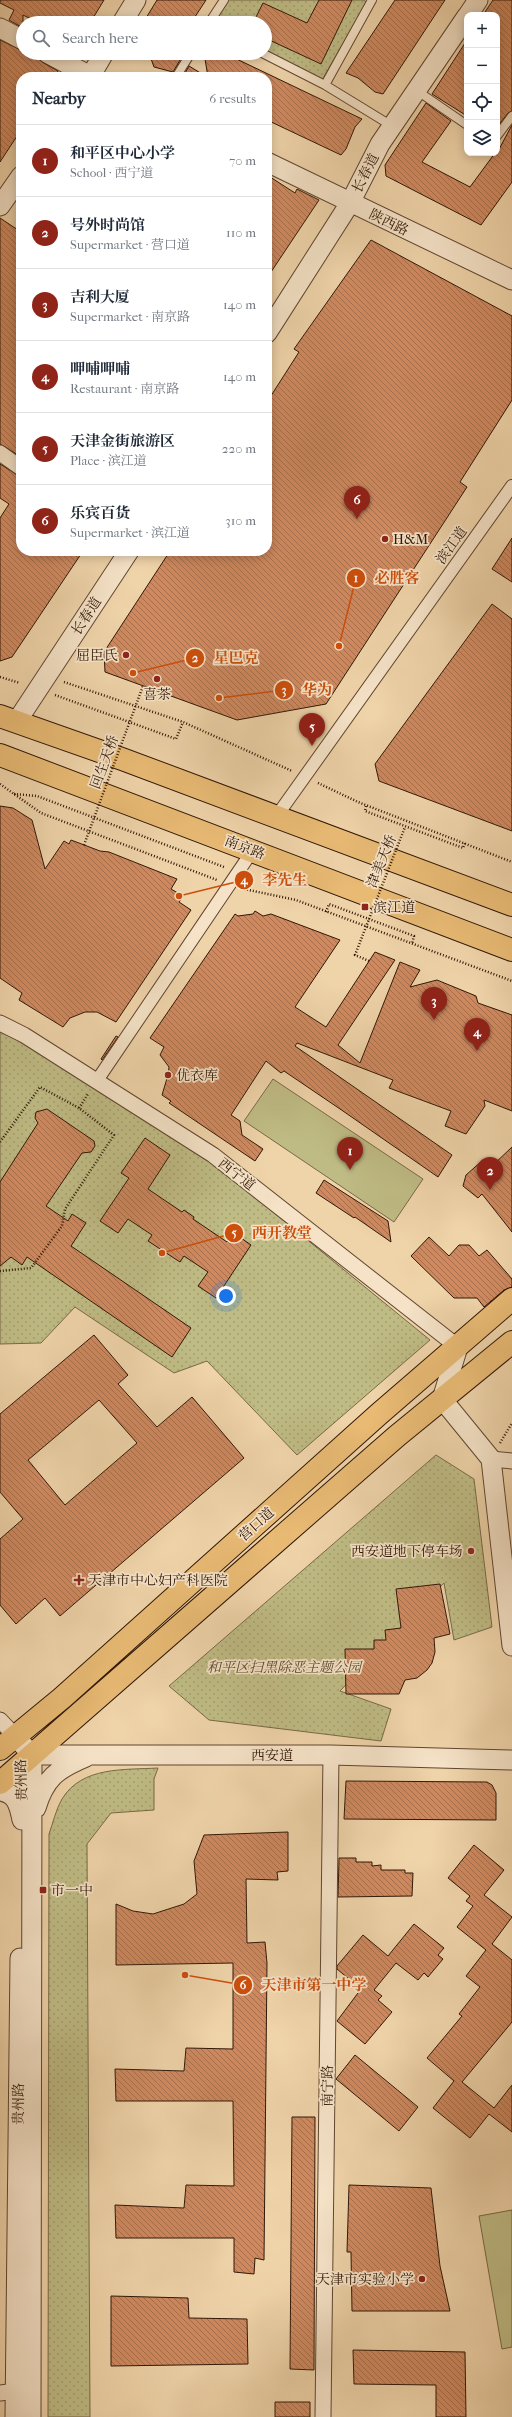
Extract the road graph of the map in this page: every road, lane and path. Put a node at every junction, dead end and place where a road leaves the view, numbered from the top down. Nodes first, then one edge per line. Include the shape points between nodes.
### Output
1 (136, 0) edge
2 (224, 0) edge
3 (478, 0) edge
4 (371, 1) edge
5 (470, 12) edge
6 (126, 16) edge
7 (214, 16) edge
8 (464, 20) edge
9 (0, 28) edge
10 (16, 36) edge
11 (272, 58) edge
12 (60, 60) edge
13 (100, 60) edge
14 (187, 60) edge
15 (82, 72) edge
16 (94, 72) edge
17 (179, 72) edge
18 (325, 84) junction
19 (416, 90) junction
20 (512, 116) edge
21 (464, 123) edge
22 (392, 126) junction
23 (500, 132) edge
24 (272, 164) edge
25 (16, 183) edge
26 (350, 203) junction
27 (0, 206) edge
28 (512, 280) edge
29 (272, 325) edge
30 (0, 453) edge
31 (16, 464) edge
32 (512, 486) edge
33 (126, 556) edge
34 (42, 682) junction
35 (143, 686) dead end
36 (8, 718) edge
37 (129, 722) junction
38 (183, 722) junction
39 (0, 755) edge
40 (305, 776) junction
41 (0, 784) edge
42 (14, 794) junction
43 (366, 806) junction
44 (94, 817) junction
45 (276, 817) junction
46 (405, 827) junction
47 (465, 843) junction
48 (84, 845) dead end
49 (253, 850) junction
50 (512, 862) edge
51 (238, 872) junction
52 (229, 885) junction
53 (512, 904) edge
54 (326, 912) junction
55 (368, 919) junction
56 (412, 944) junction
57 (512, 950) edge
58 (369, 961) dead end
59 (512, 981) edge
60 (0, 1023) edge
61 (96, 1082) junction
62 (0, 1142) edge
63 (0, 1272) edge
64 (512, 1299) edge
65 (512, 1342) edge
66 (458, 1347) junction
67 (442, 1399) junction
68 (491, 1459) junction
69 (512, 1461) edge
70 (510, 1614) edge
71 (512, 1646) edge
72 (0, 1720) edge
73 (8, 1743) edge
74 (94, 1754) junction
75 (330, 1755) junction
76 (28, 1759) junction
77 (512, 1760) edge
78 (0, 1783) edge
79 (0, 1791) edge
80 (28, 1819) junction
81 (12, 2385) edge
82 (15, 2417) edge
83 (31, 2417) edge
84 (323, 2417) edge

1 - 6 street
2 - 7 lane
3 - 5 street, 长春道
4 - 18 lane
8 - 19 street, 长春道
9 - 10 street
11 - 18 lane
12 - 15 street
13 - 16 street
14 - 17 lane
18 - 22 lane
19 - 21 lane
19 - 22 street, 长春道
20 - 23 lane
22 - 26 street, 长春道
24 - 26 street, 陕西路
25 - 27 street
26 - 28 street, 陕西路
26 - 29 street, 长春道
30 - 31 street
32 - 40 street, 滨江道
33 - 34 street, 长春道
34 - 36 street, 长春道
34 - 37 path via 90,707
34 - 38 path via 88,691
35 - 37 path, 回生天桥, bridge
36 - 45 main road
37 - 38 path via 176,739
37 - 44 path, 回生天桥, bridge
38 - 40 path
39 - 49 main road, 南京路
40 - 43 path
40 - 45 street, 滨江道
41 - 42 path
42 - 44 path via 37,796
42 - 52 path via 41,813
43 - 46 path via 365,810
43 - 47 path
44 - 48 path, 回生天桥, bridge
44 - 51 path
45 - 53 main road
46 - 47 path via 463,848
46 - 55 path, 津美天桥, bridge
47 - 50 path
49 - 51 street
49 - 57 main road, 南京路
51 - 52 street
52 - 54 path via 296,900
52 - 61 street
54 - 55 path via 329,904
54 - 56 path
55 - 56 path via 414,936
55 - 58 path, 津美天桥, bridge via 355,955
56 - 59 path
60 - 61 street, 西宁道 via 24,1035
61 - 66 street, 西宁道 via 213,1155
62 - 63 path via 40,1087 79,1108 114,1135 65,1208 62,1226 31,1268
64 - 66 main road, 营口道
65 - 67 main road, 营口道
66 - 67 street
66 - 73 main road, 营口道
67 - 68 street
67 - 76 main road, 营口道
68 - 69 street
68 - 70 street
70 - 71 street
72 - 73 street
73 - 76 street, 贵州路
74 - 75 street, 西安道
74 - 76 street, 西安道
74 - 80 street via 54,1774 40,1794
75 - 77 street, 西安道
75 - 84 street, 南宁路
76 - 78 main road, 营口道
76 - 80 street, 贵州路
79 - 80 street via 8,1792 15,1798
80 - 81 street, 贵州路
81 - 82 street, 贵州路
81 - 83 street, 贵州路

